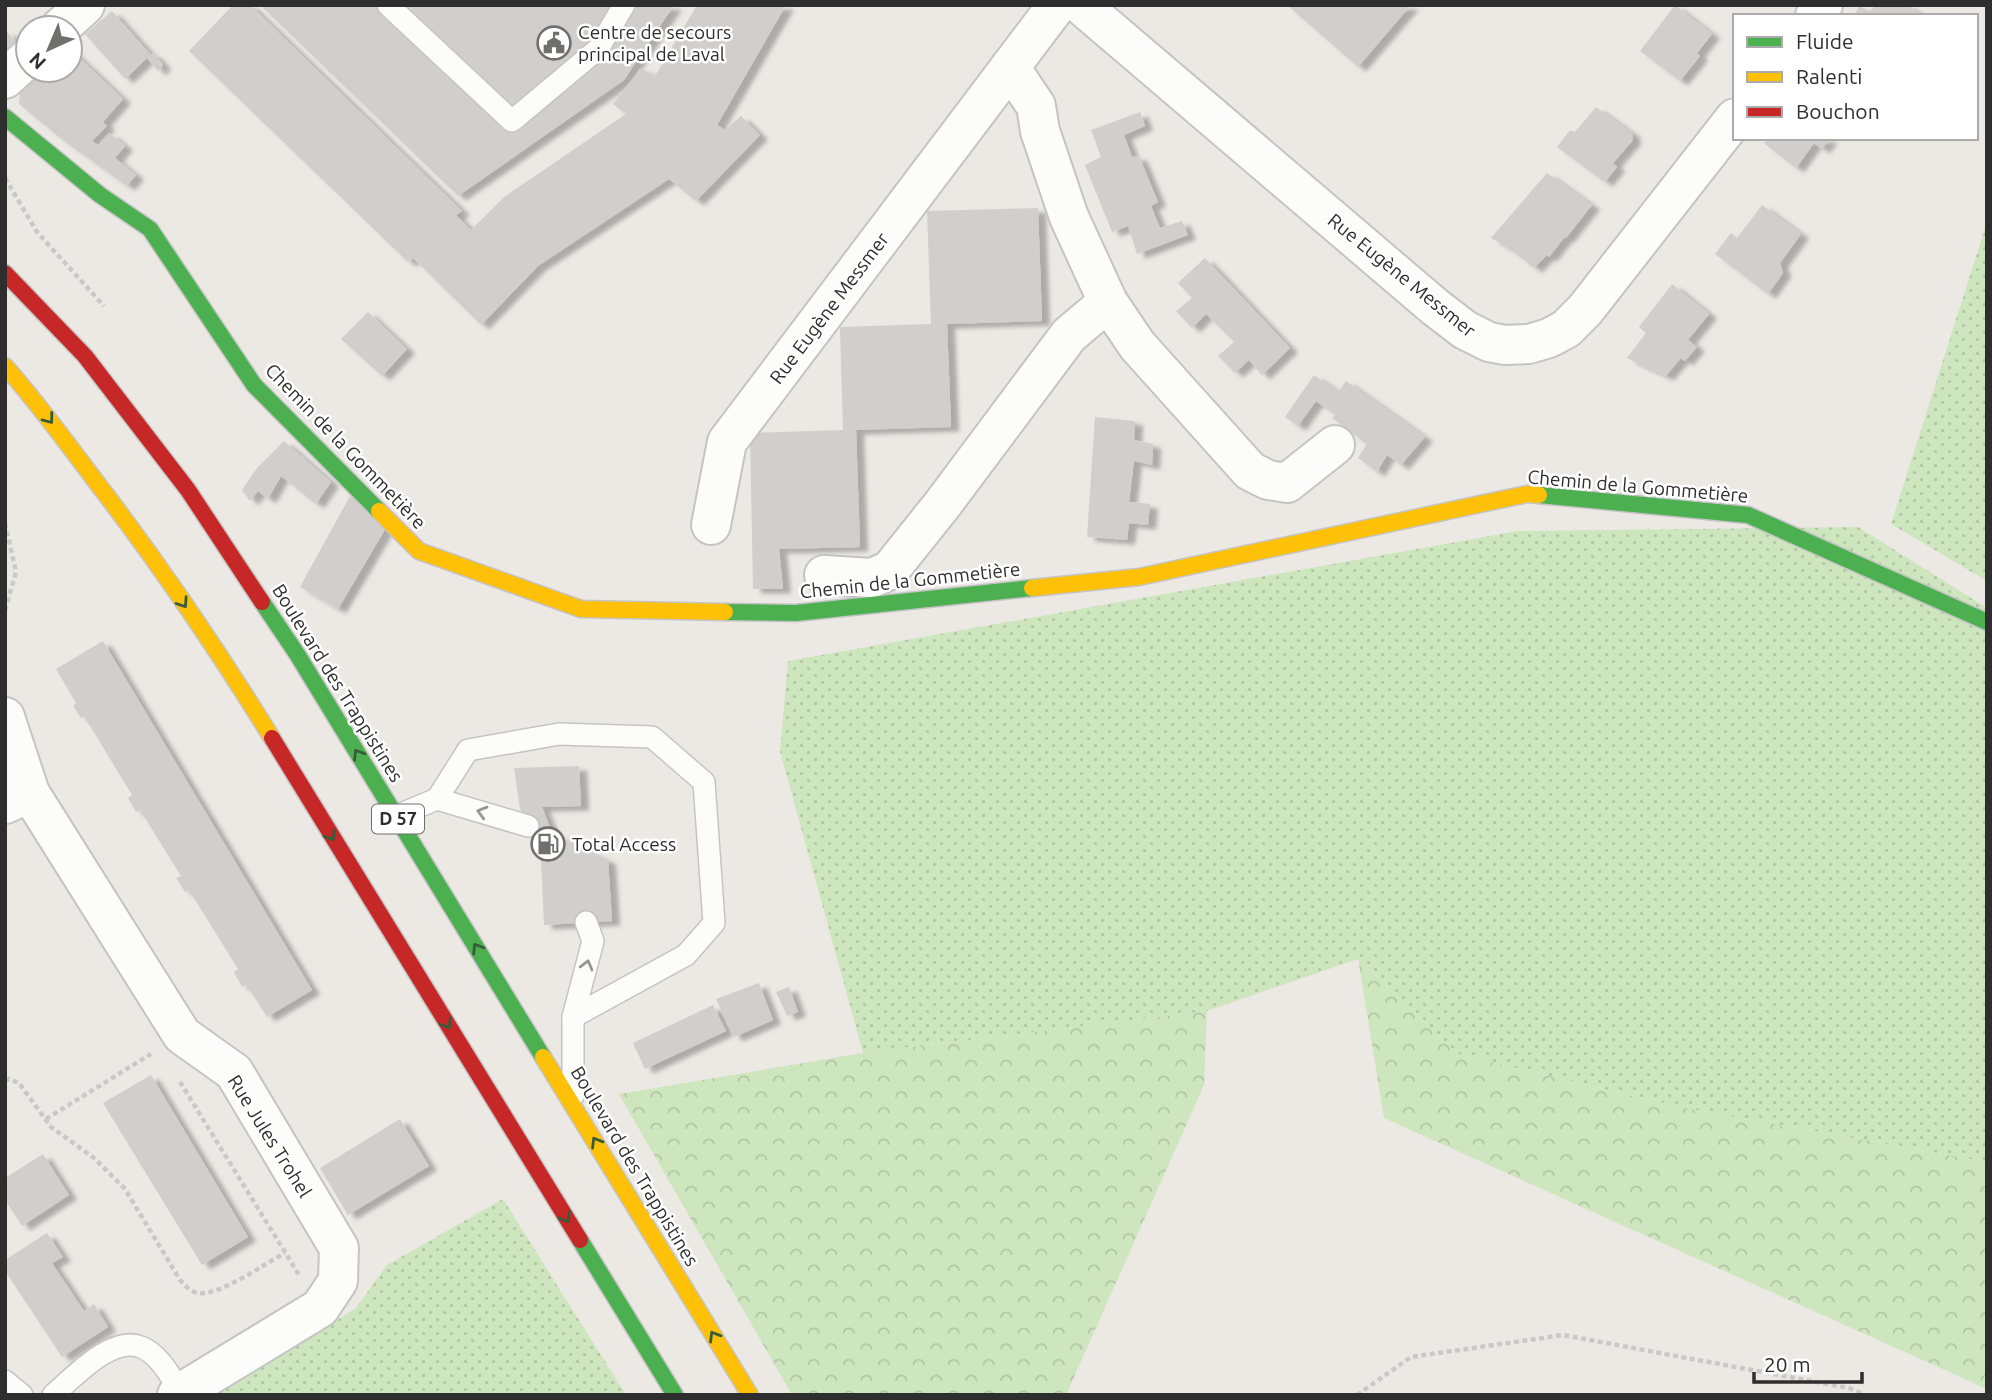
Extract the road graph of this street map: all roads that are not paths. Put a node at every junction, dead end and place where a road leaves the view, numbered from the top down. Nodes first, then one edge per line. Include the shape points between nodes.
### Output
1 (388, 5) edge
2 (624, 5) edge
3 (1057, 5) edge
4 (1081, 5) edge
5 (1010, 67) junction
6 (5, 117) edge
7 (1733, 121) edge
8 (5, 272) edge
9 (1108, 302) junction
10 (5, 366) edge
11 (1335, 445) dead end
12 (711, 525) dead end
13 (824, 575) dead end
14 (1987, 622) edge
15 (5, 717) edge
16 (17, 799) edge
17 (437, 799) junction
18 (396, 816) junction
19 (528, 825) dead end
20 (586, 922) dead end
21 (573, 1017) junction
22 (573, 1105) junction
23 (5, 1381) edge
24 (179, 1393) edge
25 (22, 1395) edge
26 (53, 1395) edge
27 (675, 1395) edge
28 (750, 1395) edge

1 - 2 lane via 512,121 598,49
3 - 5 street, Rue Eugène Messmer
4 - 7 street, Rue Eugène Messmer via 1465,331 1489,342 1529,344 1566,330
5 - 9 street via 1035,106 1069,217
5 - 12 street, Rue Eugène Messmer via 727,442
6 - 14 main road, Chemin de la Gommetière via 100,195 150,229 254,385 419,551 582,609 796,613 1139,577 1527,494 1748,515
18 -> 8 main road, Boulevard des Trappistines / D 57 via 297,654 188,490 85,356
9 - 11 street via 1137,345 1250,471 1287,484
9 - 13 street via 1069,335 890,570 872,578
10 -> 27 main road via 149,551 237,682
15 - 16 street, Rue Jules Trohel
16 - 24 street, Rue Jules Trohel via 171,1042 234,1072 339,1248 338,1281 320,1308
17 - 18 lane
19 -> 17 lane
17 - 21 lane via 468,750 559,734 652,737 704,782 714,923 686,955
22 -> 18 main road, Boulevard des Trappistines / D 57
21 -> 20 lane via 593,941
21 - 22 lane
28 -> 22 main road, Boulevard des Trappistines / D 57
23 - 25 lane
24 - 26 lane via 163,1364 142,1347 121,1344 100,1355

